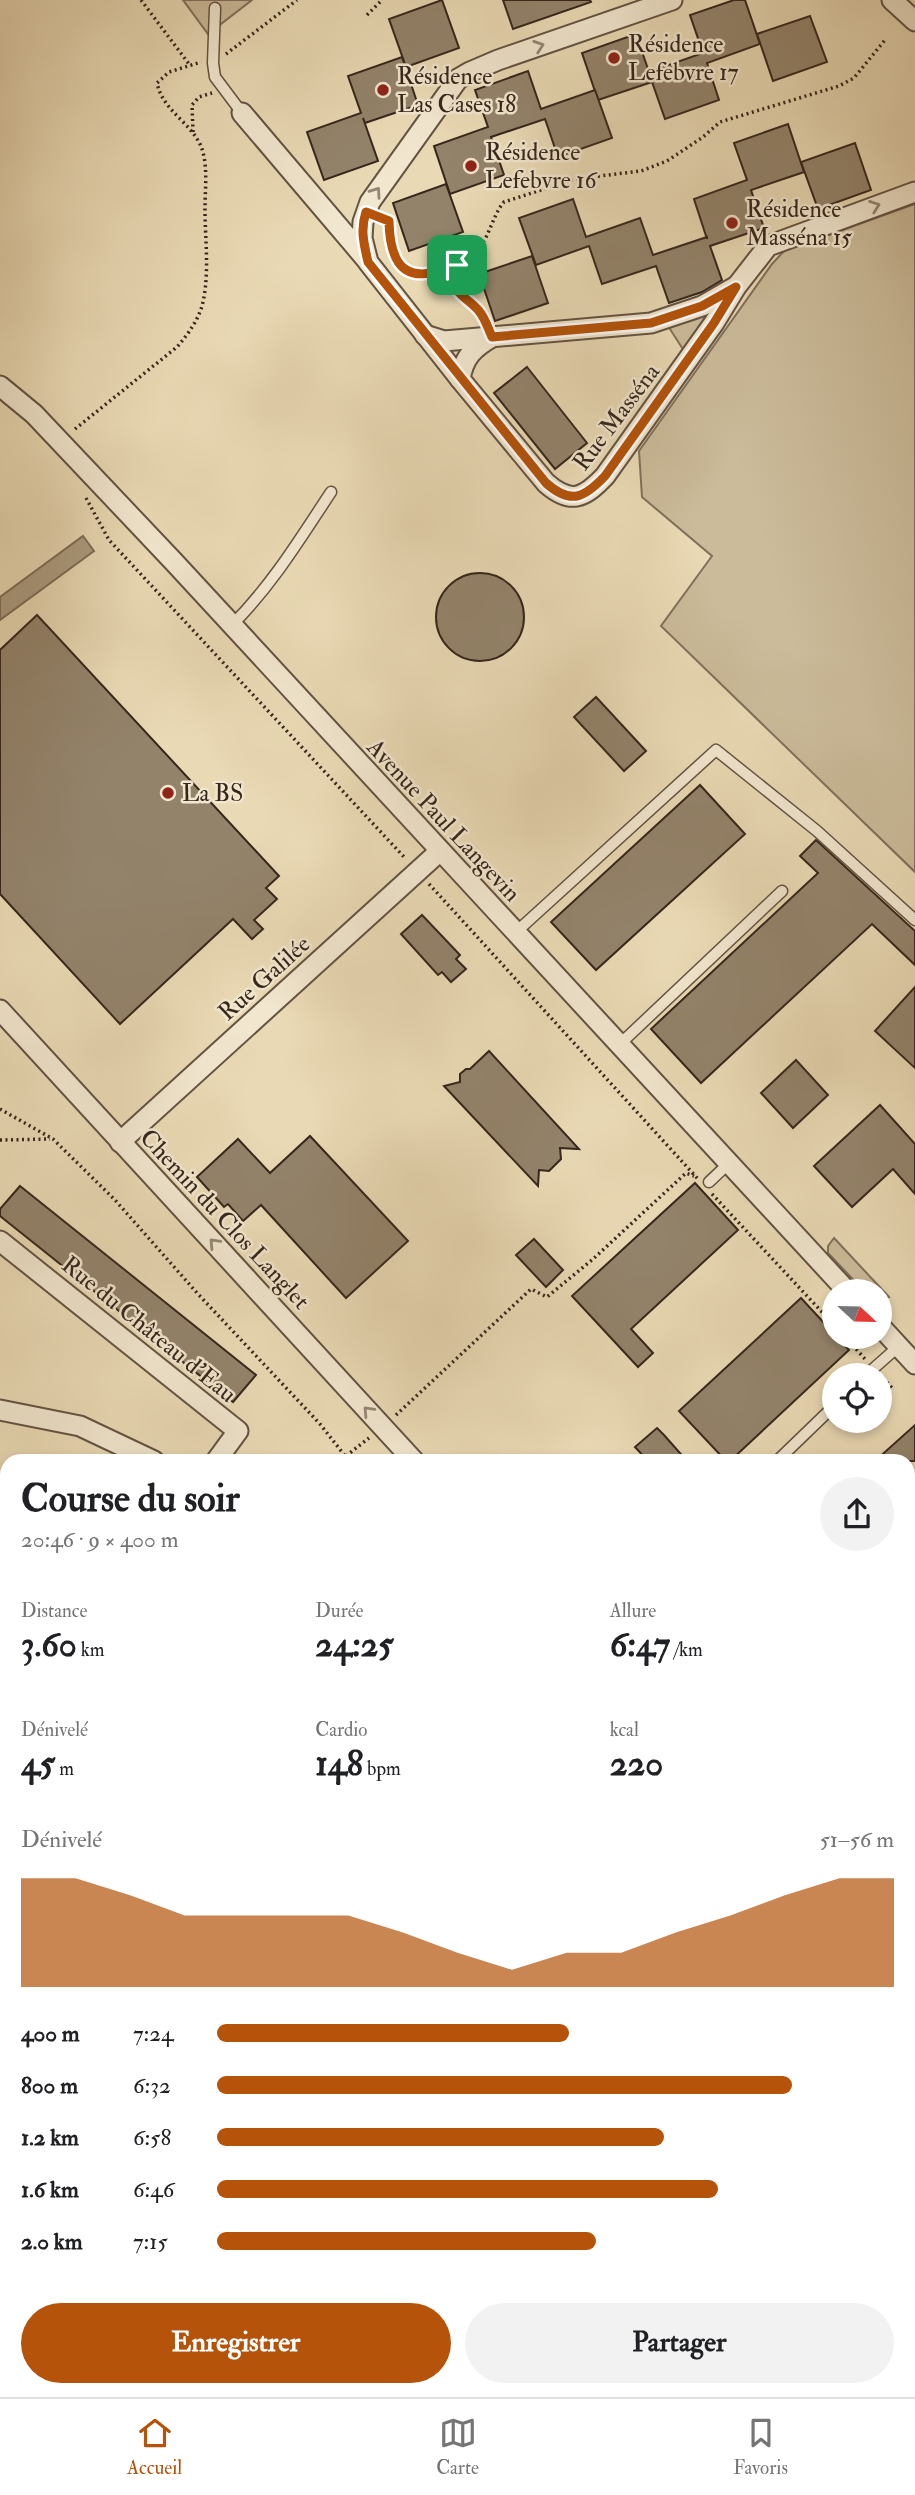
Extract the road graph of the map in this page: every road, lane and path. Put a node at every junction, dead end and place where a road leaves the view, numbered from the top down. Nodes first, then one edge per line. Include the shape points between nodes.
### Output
1 (141, 0) edge
2 (297, 0) edge
3 (382, 0) edge
4 (672, 0) edge
5 (892, 0) edge
6 (215, 8) dead end
7 (367, 15) dead end
8 (915, 21) edge
9 (885, 40) dead end
10 (189, 64) junction
11 (213, 64) junction
12 (223, 88) junction
13 (243, 113) joint
14 (194, 135) junction
15 (915, 192) edge
16 (366, 212) junction
17 (368, 262) junction
18 (457, 265) junction
19 (736, 287) junction
20 (425, 335) junction
21 (492, 337) junction
22 (460, 379) junction
23 (0, 386) edge
24 (60, 442) junction
25 (331, 492) dead end
26 (232, 625) junction
27 (440, 851) junction
28 (782, 891) dead end
29 (915, 920) edge
30 (515, 933) junction
31 (0, 1010) edge
32 (620, 1044) junction
33 (0, 1109) edge
34 (53, 1139) junction
35 (0, 1140) edge
36 (120, 1142) junction
37 (729, 1162) junction
38 (709, 1182) joint
39 (0, 1241) edge
40 (836, 1279) edge
41 (892, 1339) edge
42 (898, 1346) junction
43 (880, 1363) edge
44 (915, 1364) edge
45 (0, 1410) edge
46 (822, 1418) edge
47 (383, 1427) junction
48 (137, 1454) edge
49 (221, 1454) edge
50 (344, 1454) edge
51 (349, 1454) edge
52 (408, 1454) edge
53 (784, 1454) edge

1 - 10 path
2 - 11 path
3 - 7 path
16 -> 4 street via 458,79 498,60
5 - 8 street
6 - 11 lane
9 - 18 path via 854,78 720,122 667,161 641,171 575,179 504,202 482,244
10 - 11 path
10 - 14 path via 157,83 166,106
11 - 12 lane
12 - 13 lane
12 - 14 path via 195,101
13 - 17 street
14 - 24 path via 205,170 205,281 196,321 169,355
19 -> 15 street, Rue Masséna via 768,246
16 - 17 street via 362,238
16 - 18 path via 389,221 390,247 397,262 408,270 435,274
17 - 20 street
18 - 21 path via 453,284 477,309
19 - 21 street, Rue Masséna via 702,306 651,323
19 - 22 street, Rue Masséna via 605,476 582,496 557,493 546,483
20 - 21 street, Rue Masséna via 444,341
20 - 22 street, Rue Masséna
21 - 22 street via 475,346 463,362
23 - 24 street, Avenue Paul Langevin
24 - 26 street, Avenue Paul Langevin
25 - 26 lane via 279,572
26 - 27 street, Avenue Paul Langevin
27 - 30 street, Avenue Paul Langevin
27 - 36 street, Rue Galilée
28 - 32 lane
29 - 30 lane via 716,750
30 - 32 street, Avenue Paul Langevin
31 - 36 street, Chemin du Clos Langlet
32 - 37 street, Avenue Paul Langevin
33 - 34 path
34 - 35 path
34 - 50 path via 115,1200
47 -> 36 street, Chemin du Clos Langlet
37 - 38 lane
37 - 40 street, Avenue Paul Langevin
38 - 47 path via 686,1173 547,1297 531,1289
39 - 49 street, Rue du Château d'Eau via 238,1431
41 - 42 street
42 - 43 lane
42 - 44 street
45 - 48 street via 80,1426
46 - 53 lane
47 - 51 path
47 - 52 street, Chemin du Clos Langlet

